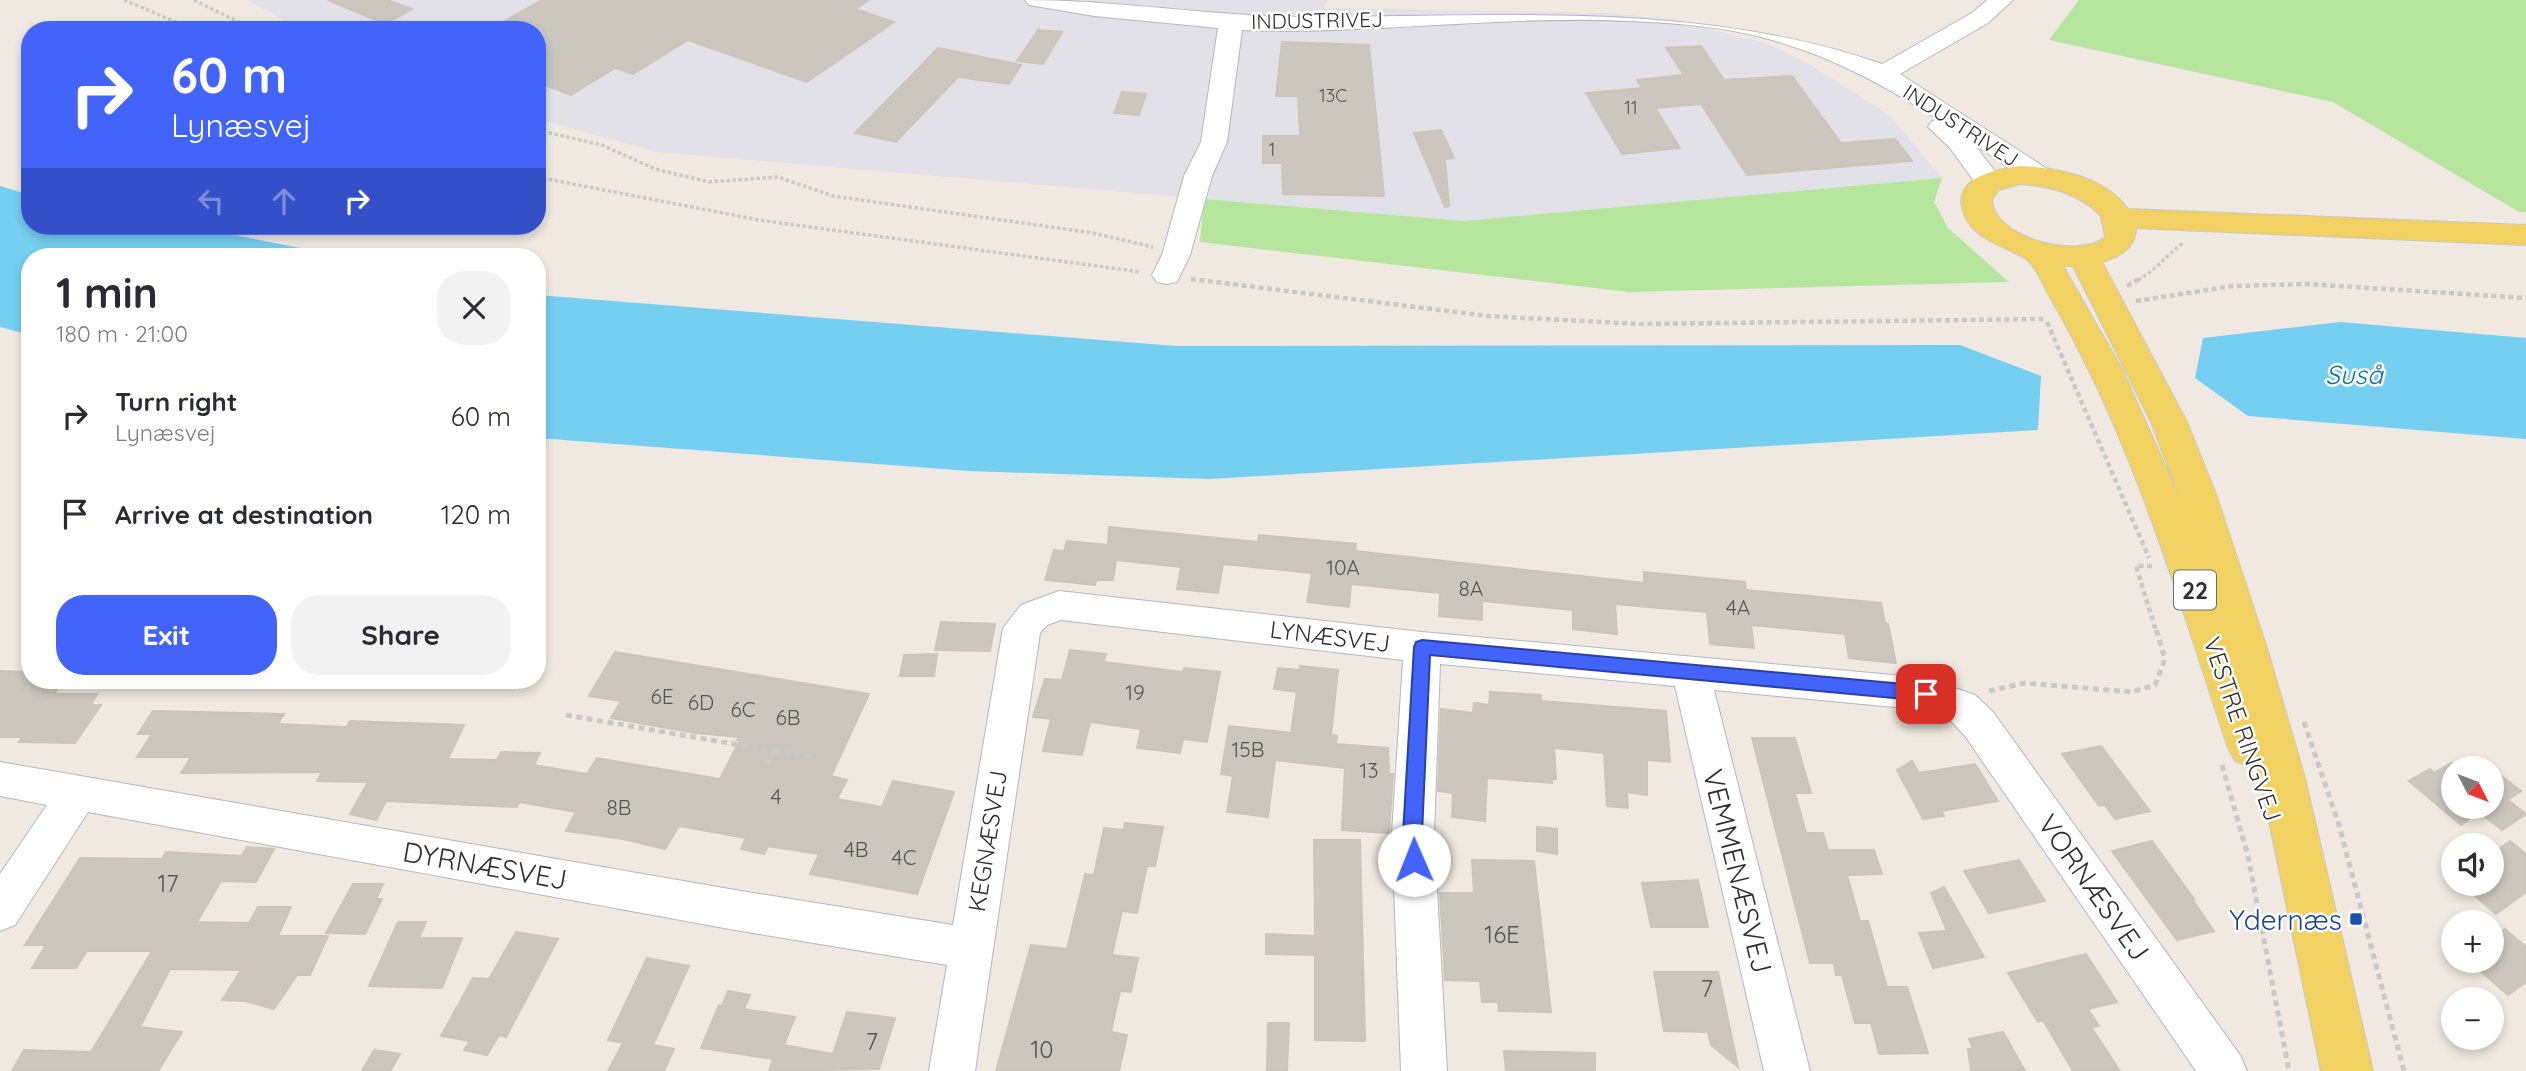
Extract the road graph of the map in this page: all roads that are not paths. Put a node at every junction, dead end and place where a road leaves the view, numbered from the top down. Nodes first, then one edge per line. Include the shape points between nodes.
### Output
1 (1037, 0) edge
2 (2001, 0) edge
3 (1231, 21) junction
4 (1882, 74) junction
5 (2039, 176) junction
6 (1989, 182) junction
7 (2118, 218) junction
8 (2526, 235) edge
9 (2039, 252) junction
10 (1172, 265) road end
11 (2106, 282) junction
12 (1034, 615) joint
13 (1422, 647) junction
14 (1690, 670) junction
15 (1961, 706) joint
16 (0, 779) edge
17 (79, 791) junction
18 (0, 911) edge
19 (2317, 942) junction
20 (970, 948) junction
21 (952, 1071) edge
22 (1424, 1071) edge
23 (1787, 1071) edge
24 (2224, 1071) edge
25 (2347, 1071) edge

1 - 3 street, INDUSTRIVEJ
2 - 4 street via 1980,18
3 - 4 street, INDUSTRIVEJ via 1336,23 1570,7 1649,10 1758,28
3 - 10 street via 1214,142 1198,176
4 - 5 street, INDUSTRIVEJ
4 - 6 street, INDUSTRIVEJ via 1895,94 1959,142
5 - 6 main road
5 - 7 main road via 2096,195
6 - 9 main road via 1979,192 1976,204 1982,218 2015,243
7 - 8 main road via 2173,232
7 - 11 main road via 2121,229 2112,247
9 - 11 main road via 2062,257
9 - 19 main road, VESTRE RINGVEJ / 22 via 2122,408 2183,555
11 - 19 main road, VESTRE RINGVEJ / 22 via 2197,494 2283,778
12 - 13 street, LYNÆSVEJ via 1059,605
12 - 20 street, KEGNÆSVEJ via 1022,628
13 - 14 street, LYNÆSVEJ
13 - 22 street via 1413,834
14 - 15 street, LYNÆSVEJ via 1926,694
14 - 23 street, VEMMENÆSVEJ
15 - 24 street, VORNÆSVEJ via 1979,724
16 - 17 street, DYRNÆSVEJ
17 - 18 street
17 - 20 street, DYRNÆSVEJ
19 - 25 main road, VESTRE RINGVEJ / 22
20 - 21 street, KEGNÆSVEJ

